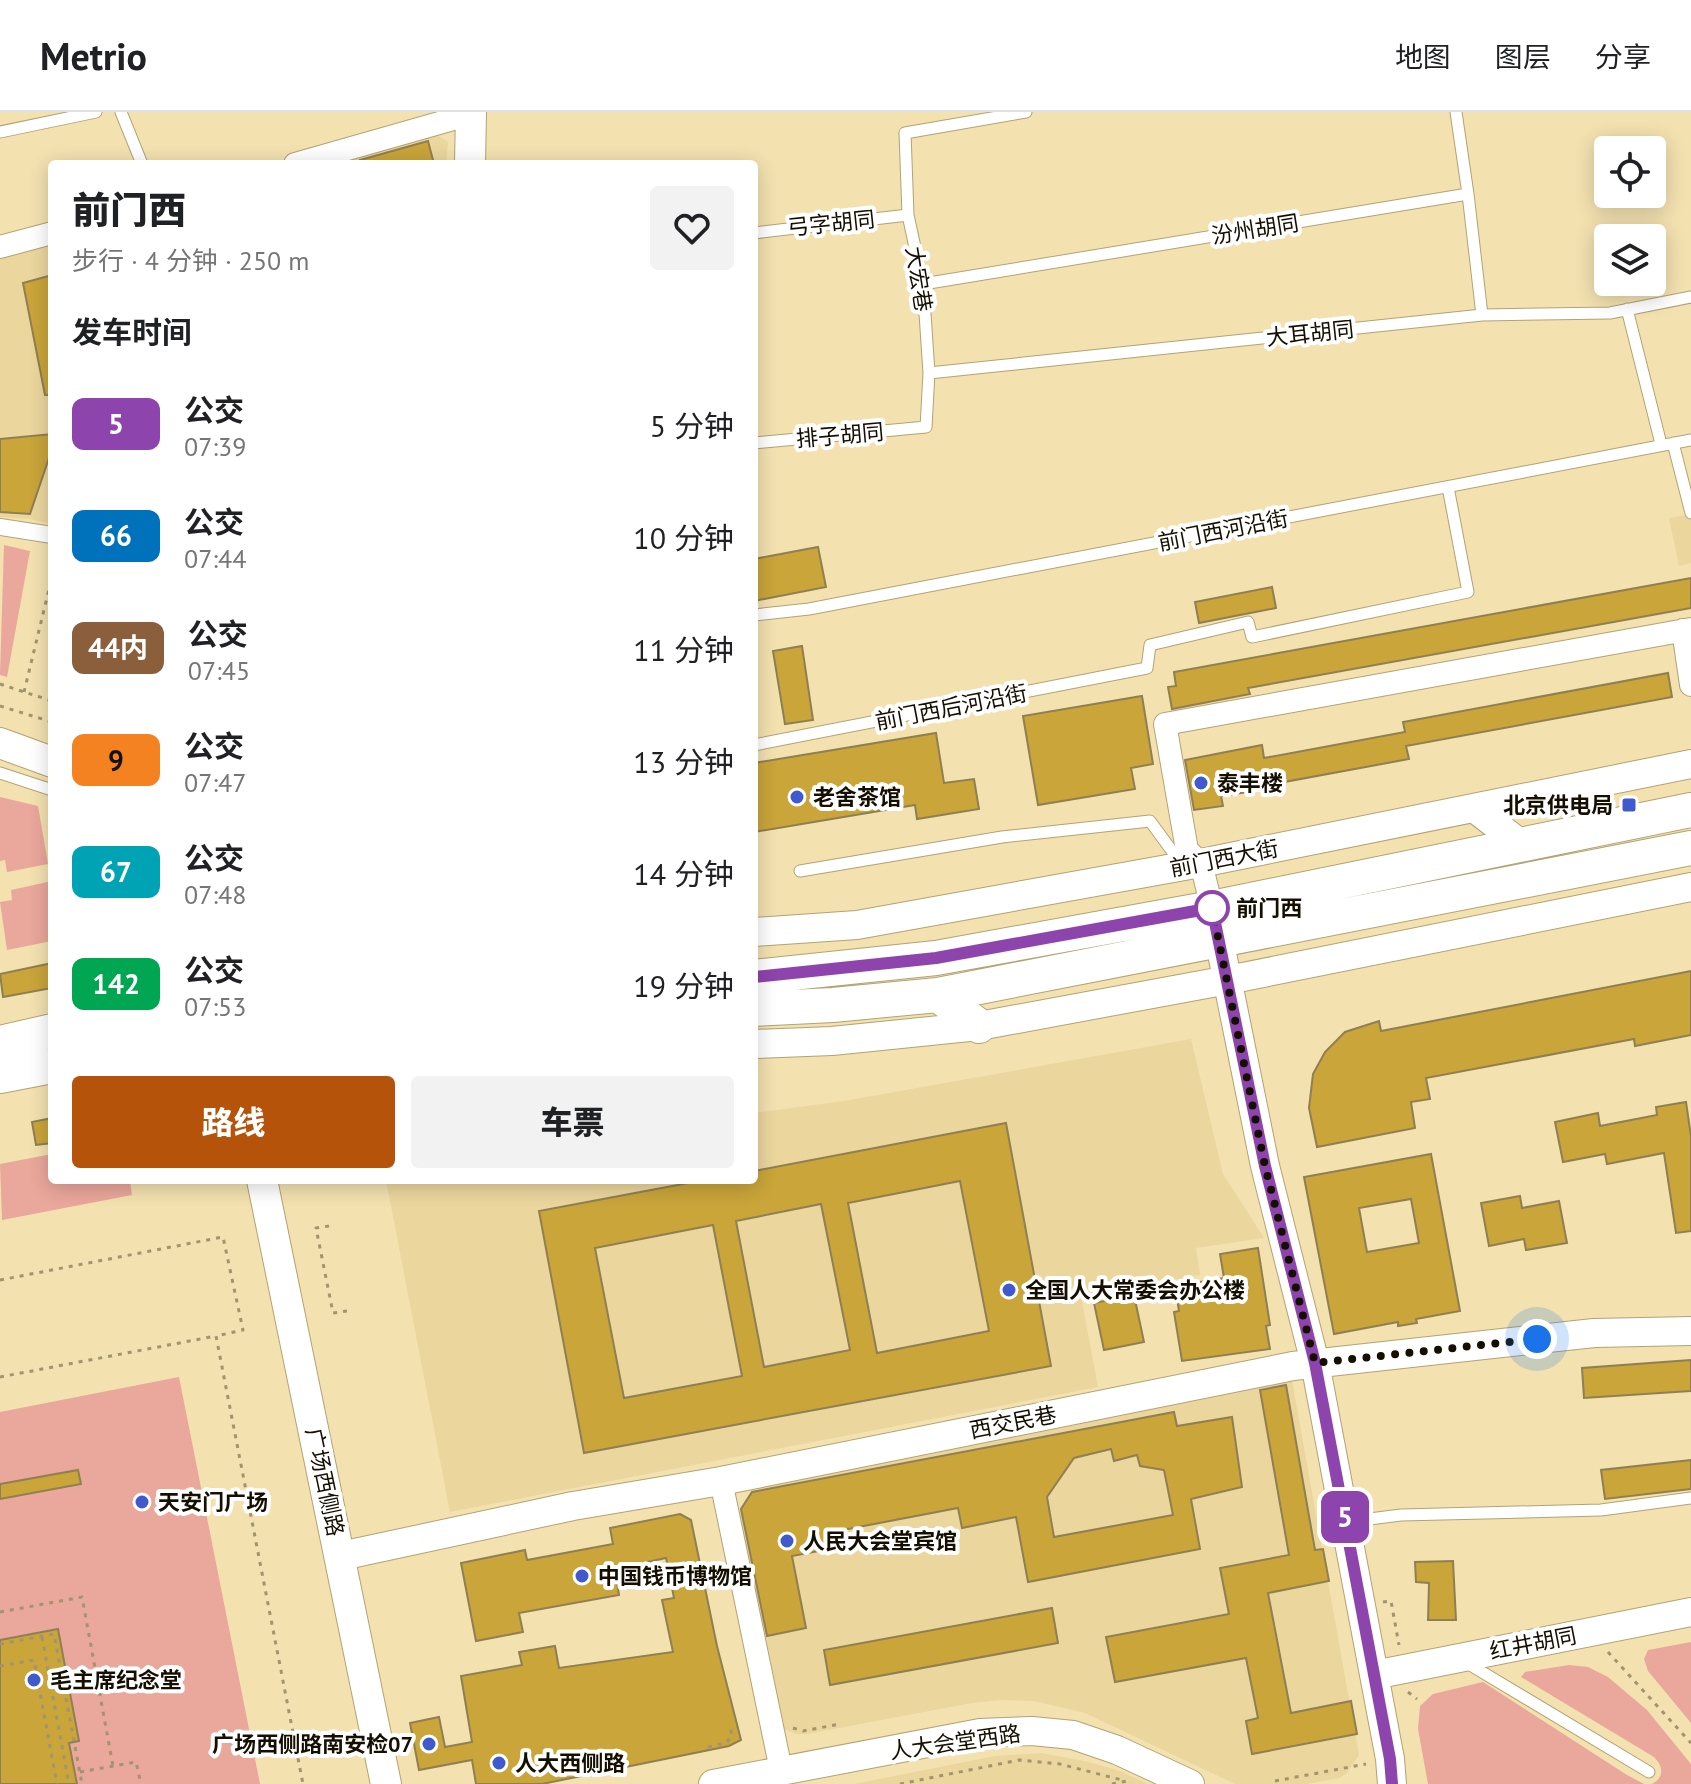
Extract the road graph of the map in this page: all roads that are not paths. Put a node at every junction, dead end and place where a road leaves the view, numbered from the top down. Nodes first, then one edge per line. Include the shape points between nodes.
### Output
1 (96, 112) edge
2 (121, 112) edge
3 (1026, 112) edge
4 (1456, 112) edge
5 (473, 113) edge
6 (0, 132) edge
7 (140, 160) edge
8 (309, 160) edge
9 (470, 160) edge
10 (1468, 194) junction
11 (908, 215) junction
12 (758, 232) edge
13 (48, 234) edge
14 (0, 247) edge
15 (923, 284) junction
16 (1691, 297) edge
17 (1627, 309) junction
18 (1482, 315) junction
19 (929, 373) junction
20 (926, 427) joint
21 (1691, 440) edge
22 (758, 443) edge
23 (1667, 444) junction
24 (1448, 487) junction
25 (1691, 513) edge
26 (0, 527) edge
27 (48, 534) edge
28 (758, 615) edge
29 (1687, 629) edge
30 (1691, 685) edge
31 (0, 743) edge
32 (758, 744) edge
33 (48, 761) edge
34 (1691, 764) edge
35 (0, 773) edge
36 (48, 789) edge
37 (1474, 808) junction
38 (1691, 810) edge
39 (1521, 844) junction
40 (1691, 848) edge
41 (1192, 865) junction
42 (800, 871) dead end
43 (1691, 887) edge
44 (1212, 908) junction
45 (758, 932) edge
46 (1220, 941) junction
47 (758, 977) edge
48 (1228, 980) junction
49 (938, 995) junction
50 (758, 1009) edge
51 (979, 1026) junction
52 (48, 1032) edge
53 (0, 1043) edge
54 (758, 1044) edge
55 (48, 1067) edge
56 (0, 1076) edge
57 (263, 1184) edge
58 (1691, 1331) edge
59 (1315, 1363) junction
60 (721, 1481) junction
61 (1691, 1498) edge
62 (1346, 1522) junction
63 (341, 1556) junction
64 (1691, 1612) edge
65 (1459, 1658) junction
66 (1374, 1675) junction
67 (781, 1770) junction
68 (1391, 1772) edge
69 (1649, 1772) dead end
70 (386, 1784) edge
71 (713, 1784) edge
72 (1190, 1784) edge

1 - 6 lane
2 - 7 lane
3 - 11 lane, 大宏巷 via 905,133
4 - 10 lane
5 - 8 street
5 - 9 main road
10 - 15 lane, 汾州胡同
10 - 18 lane
11 - 12 lane, 弓字胡同
11 - 15 lane, 大宏巷
13 - 14 street
15 - 19 lane, 大宏巷
16 - 17 lane, 大耳胡同
17 - 18 lane, 大耳胡同
17 - 23 lane
18 - 19 lane, 大耳胡同
19 - 20 lane, 大宏巷
20 - 22 lane, 排子胡同
21 - 23 lane, 前门西河沿街
23 - 24 lane, 前门西河沿街
23 - 25 lane
24 - 28 lane, 前门西河沿街
24 - 32 lane, 前门西后河沿街 via 1468,592 1252,637 1248,622 1150,645 1147,668
26 - 27 street
29 - 30 street
29 - 41 street via 1165,724
31 - 33 main road
34 - 37 street, 前门西大街
35 - 36 lane
37 - 39 street
37 - 41 street, 前门西大街
38 - 39 main road, 前门西大街
39 - 44 main road, 前门西大街
40 - 46 main road
41 - 42 lane via 1150,821 1002,837
41 - 44 street
41 - 45 street, 前门西大街 via 857,925
43 - 48 street
44 - 46 street
44 - 47 main road, 前门西大街 via 936,958
46 - 48 street
46 - 49 main road
48 - 51 street
48 - 59 street via 1265,1166
49 - 50 main road
49 - 51 main road
51 - 54 street
52 - 53 main road
55 - 56 main road
57 - 63 main road, 广场西侧路
58 - 59 street, 西交民巷 via 1594,1333
59 - 60 street, 西交民巷
59 - 62 street
60 - 63 street, 西交民巷 via 573,1506
60 - 67 street
61 - 62 lane via 1601,1510 1401,1515
62 - 66 street
63 - 70 main road, 广场西侧路
64 - 65 street, 红井胡同
65 - 66 street, 红井胡同
65 - 69 lane
66 - 68 street
67 - 71 street, 人大会堂西路
67 - 72 street, 人大会堂西路 via 980,1733 1032,1731 1073,1735

